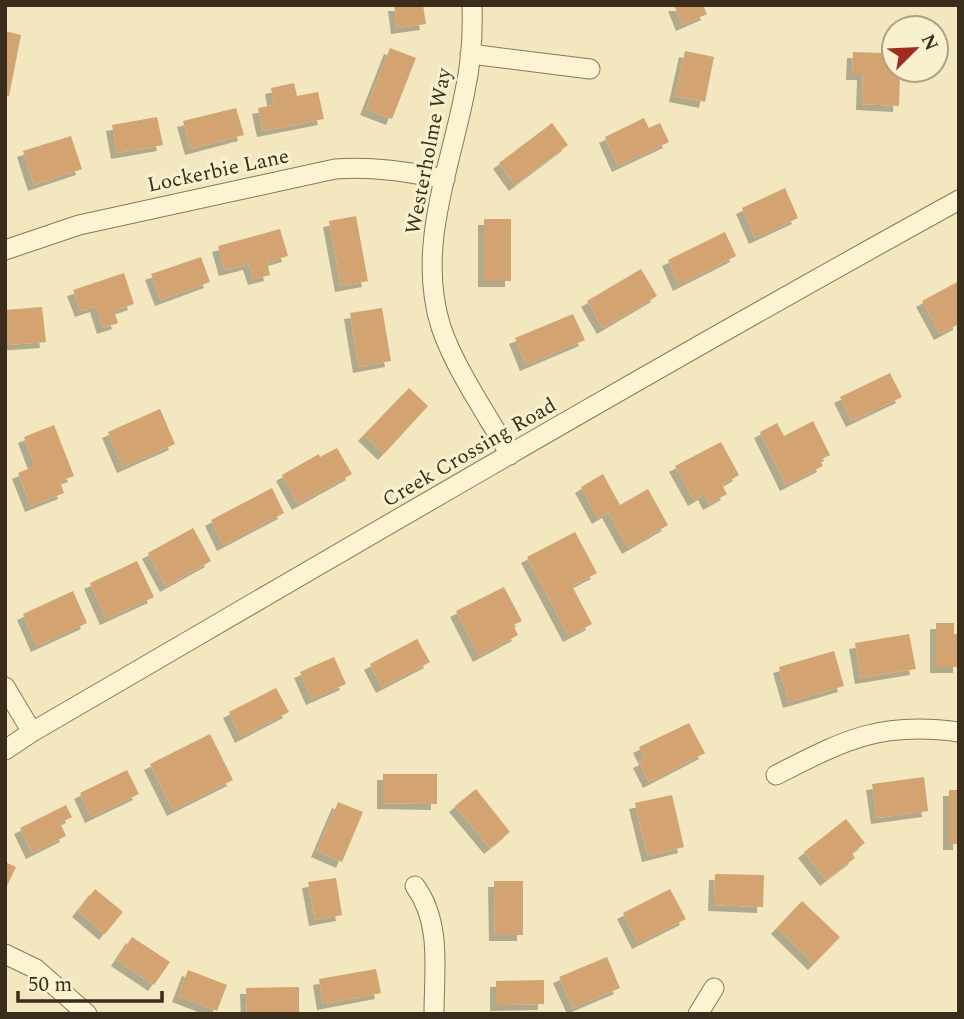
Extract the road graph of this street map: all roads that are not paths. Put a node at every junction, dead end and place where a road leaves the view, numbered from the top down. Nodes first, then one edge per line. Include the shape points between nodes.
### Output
1 (472, 5) edge
2 (470, 54) junction
3 (590, 69) dead end
4 (445, 180) junction
5 (959, 200) edge
6 (5, 250) edge
7 (510, 455) junction
8 (5, 687) edge
9 (32, 732) junction
10 (959, 733) edge
11 (5, 750) edge
12 (776, 775) dead end
13 (415, 886) dead end
14 (5, 954) edge
15 (714, 988) dead end
16 (87, 1014) edge
17 (434, 1014) edge
18 (698, 1014) edge

1 - 2 street, Westerholme Way
2 - 3 street
2 - 4 street, Westerholme Way
4 - 6 street, Lockerbie Lane via 398,170 335,169 79,225
4 - 7 street, Westerholme Way via 433,234 433,294 446,342
5 - 7 street, Creek Crossing Road
7 - 9 street, Creek Crossing Road
8 - 9 street
9 - 11 street, Creek Crossing Road
10 - 12 street via 910,729 868,734
13 - 17 street via 435,933
14 - 16 street via 36,969
15 - 18 street

